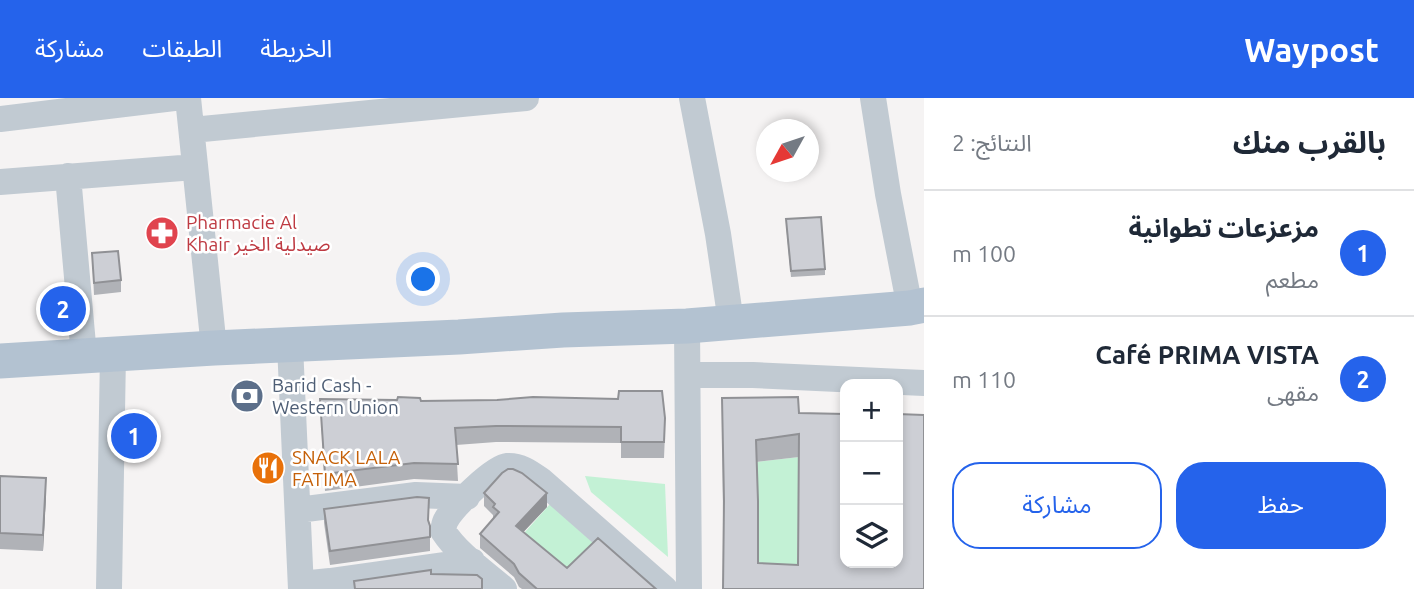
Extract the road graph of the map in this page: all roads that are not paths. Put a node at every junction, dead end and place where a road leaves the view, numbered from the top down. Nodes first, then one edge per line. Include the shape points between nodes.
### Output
1 (174, 98) edge
2 (188, 98) edge
3 (526, 98) edge
4 (692, 98) edge
5 (873, 98) edge
6 (435, 102) edge
7 (38, 106) edge
8 (0, 120) edge
9 (192, 130) junction
10 (195, 167) junction
11 (68, 176) junction
12 (0, 182) edge
13 (917, 307) edge
14 (731, 322) junction
15 (687, 326) junction
16 (290, 345) junction
17 (214, 348) junction
18 (98, 355) junction
19 (0, 361) edge
20 (689, 375) junction
21 (924, 383) edge
22 (467, 497) junction
23 (298, 510) junction
24 (472, 561) junction
25 (301, 586) edge
26 (109, 589) edge
27 (504, 589) edge
28 (665, 589) edge
29 (689, 589) edge

1 - 7 street
2 - 9 street
3 - 6 street
4 - 14 street
5 - 13 street via 889,203
6 - 9 street
7 - 8 street
9 - 10 street
10 - 11 street
10 - 17 street
11 - 12 street
11 - 18 street
13 - 14 main road
14 - 15 main road
15 - 16 main road
15 - 20 street
16 - 17 main road
16 - 23 street
17 - 18 main road
18 - 19 main road
18 - 26 street
20 - 21 street
20 - 29 street
22 - 23 street via 416,495
22 - 24 street via 446,520 443,531
22 - 28 street via 489,474 506,466 524,469
23 - 25 street
24 - 25 street
24 - 27 street

